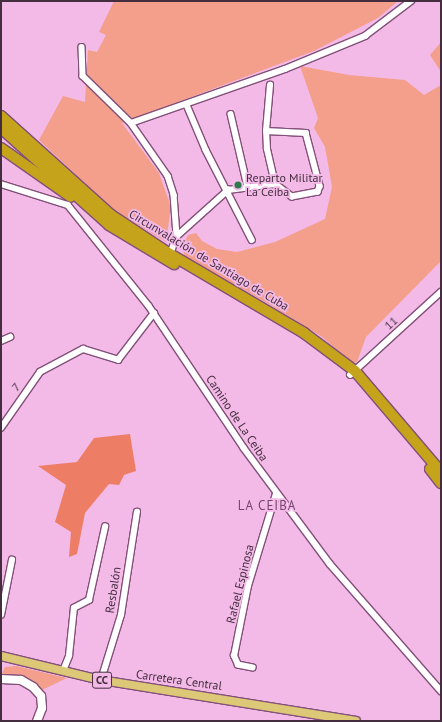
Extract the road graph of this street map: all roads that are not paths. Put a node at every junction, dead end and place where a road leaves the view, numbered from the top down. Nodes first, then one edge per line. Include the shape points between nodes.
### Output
1 (411, 1) edge
2 (82, 47) dead end
3 (270, 85) dead end
4 (187, 105) junction
5 (231, 114) dead end
6 (1, 116) edge
7 (131, 123) junction
8 (6, 126) edge
9 (266, 131) junction
10 (1, 148) edge
11 (1, 184) edge
12 (275, 184) junction
13 (248, 187) junction
14 (228, 190) junction
15 (73, 199) junction
16 (58, 200) junction
17 (110, 220) junction
18 (177, 236) junction
19 (252, 240) dead end
20 (169, 257) junction
21 (441, 292) edge
22 (154, 313) junction
23 (10, 337) dead end
24 (1, 341) edge
25 (353, 373) junction
26 (1, 428) edge
27 (423, 456) junction
28 (441, 472) edge
29 (441, 483) edge
30 (276, 494) junction
31 (137, 512) dead end
32 (105, 527) dead end
33 (12, 560) dead end
34 (1, 615) edge
35 (1, 656) edge
36 (253, 668) dead end
37 (63, 672) junction
38 (1, 679) edge
39 (101, 680) junction
40 (441, 691) edge
41 (37, 721) edge
42 (356, 721) edge

1 - 4 street via 365,36
2 - 7 street via 83,76
3 - 9 street
4 - 7 street
4 - 14 street via 206,150
5 - 13 street
6 - 8 highway, Circunvalación de Santiago de Cuba
7 - 18 street via 168,176 174,195
8 - 17 highway, Circunvalación de Santiago de Cuba
9 - 12 street via 269,162
9 - 12 street via 306,133 320,186 313,195 292,197
10 - 15 highway
11 - 16 street, Camino de La Ceiba
12 - 13 street
13 - 14 street
14 - 18 street
14 - 19 street
15 - 16 street
15 - 17 highway
16 - 22 street, Camino de La Ceiba via 68,205
17 - 20 highway, Circunvalación de Santiago de Cuba
18 - 20 street
20 - 25 highway, Circunvalación de Santiago de Cuba via 304,333
21 - 25 street, 11
22 - 26 street, 7 via 118,360 80,349 40,372 36,382 13,408
22 - 30 street, Camino de La Ceiba
23 - 24 street
25 - 27 highway, Circunvalación de Santiago de Cuba
27 - 28 highway
27 - 29 highway
30 - 36 street, Rafael Espinosa via 248,586 234,656 238,665
30 - 40 street, Camino de La Ceiba via 330,564
31 - 39 street, Resbalón via 121,615
32 - 37 street via 89,600 74,608 70,656
33 - 34 street
35 - 37 main road, Carretera Central / CC
37 - 39 main road, Carretera Central / CC
38 - 41 main road via 21,680 33,687 41,696 42,708
39 - 42 main road, Carretera Central / CC

